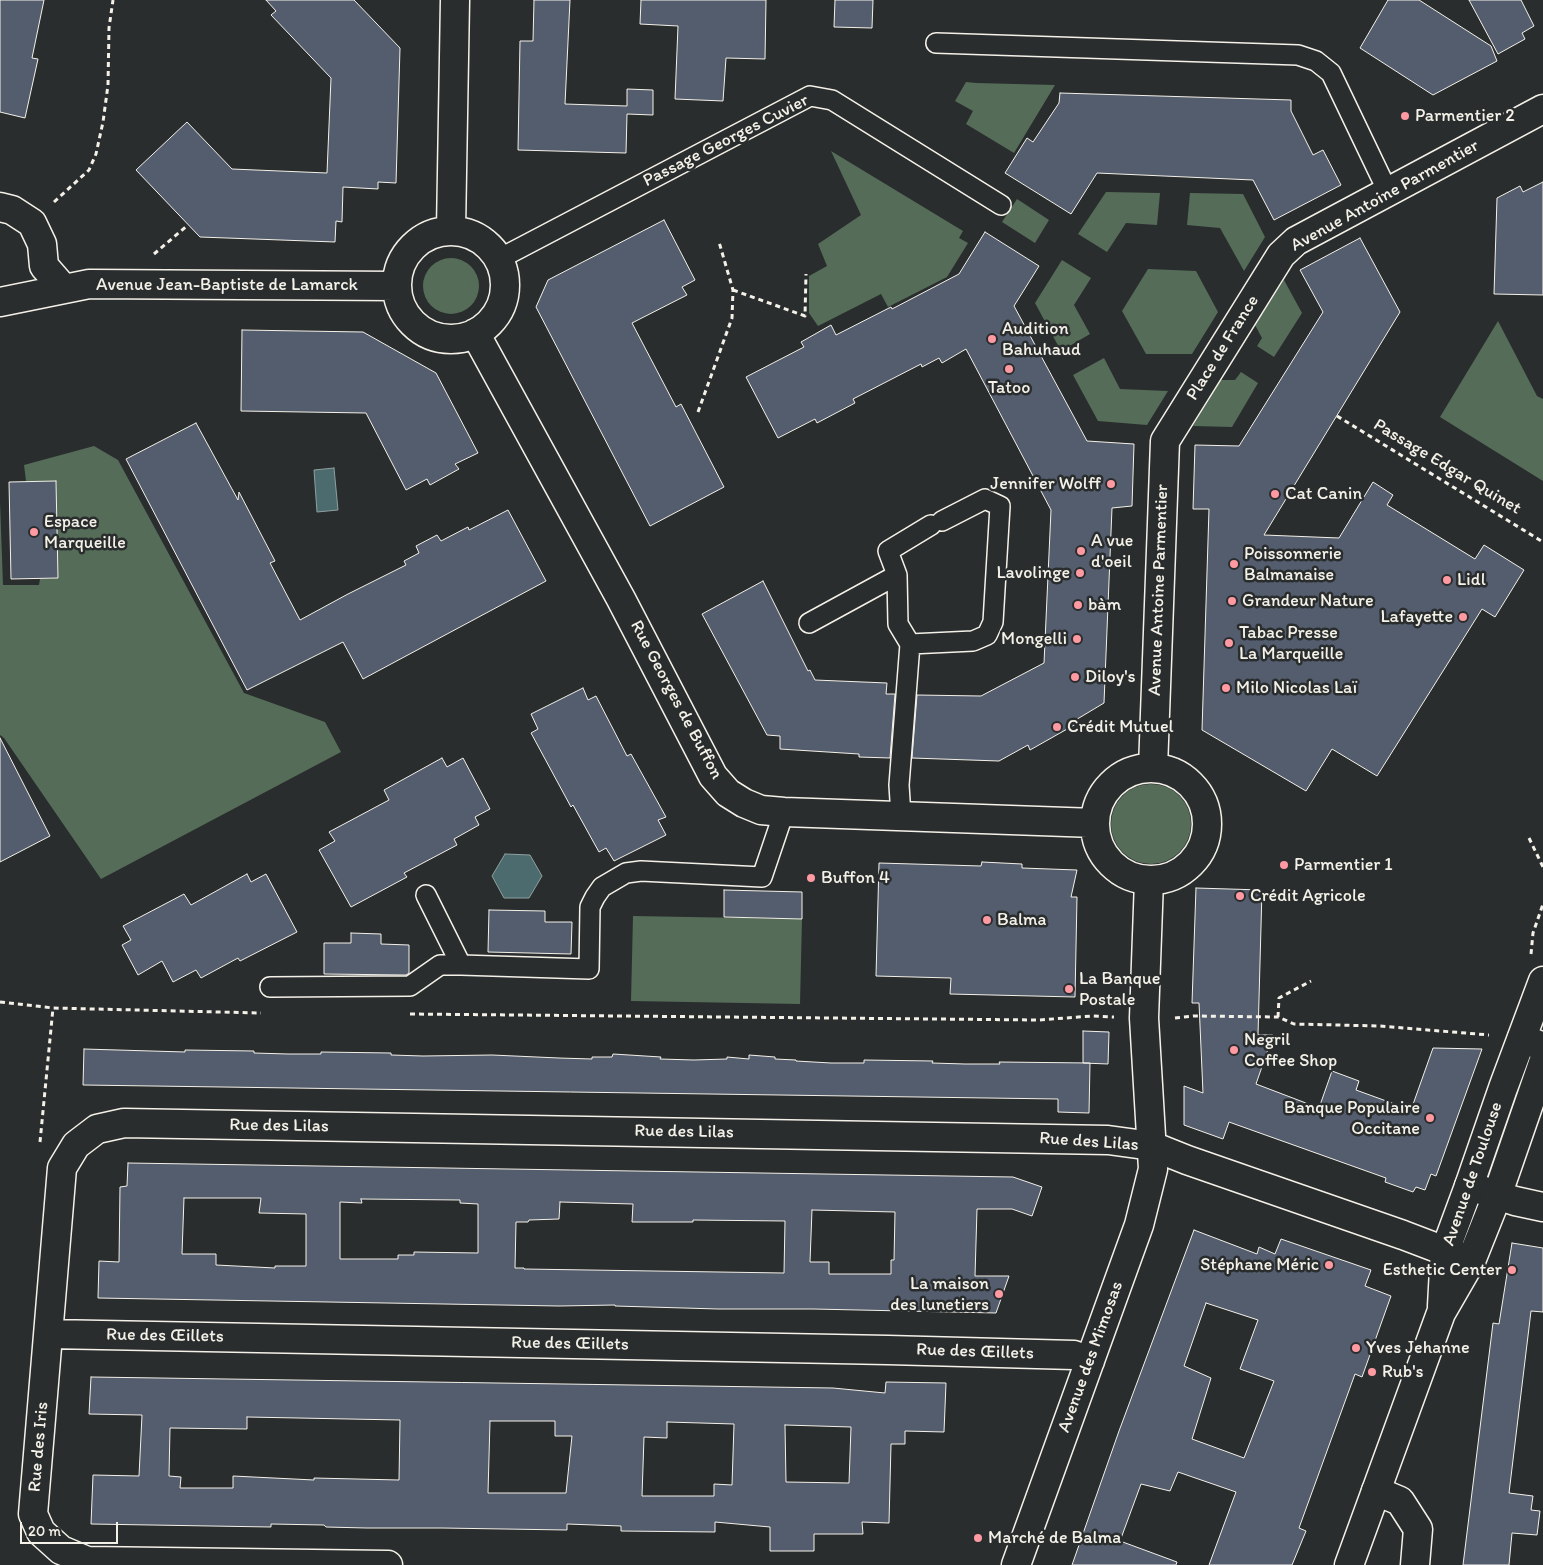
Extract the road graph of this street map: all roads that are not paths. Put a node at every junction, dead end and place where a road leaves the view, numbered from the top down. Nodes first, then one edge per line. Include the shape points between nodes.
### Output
1 (455, 0) edge
2 (936, 43) dead end
3 (1543, 109) edge
4 (1388, 192) junction
5 (1001, 205) dead end
6 (0, 207) edge
7 (452, 230) junction
8 (1281, 255) joint
9 (499, 258) junction
10 (397, 286) junction
11 (64, 290) junction
12 (0, 302) edge
13 (475, 334) junction
14 (1165, 441) joint
15 (897, 575) junction
16 (809, 623) dead end
17 (910, 644) junction
18 (1153, 768) junction
19 (784, 812) junction
20 (901, 816) junction
21 (1095, 824) junction
22 (1149, 880) junction
23 (426, 895) dead end
24 (461, 965) junction
25 (1537, 970) edge
26 (270, 987) dead end
27 (1521, 1040) edge
28 (1543, 1062) edge
29 (1152, 1146) junction
30 (1469, 1186) junction
31 (1497, 1196) junction
32 (1543, 1207) edge
33 (1445, 1250) junction
34 (1471, 1261) junction
35 (1441, 1313) junction
36 (49, 1334) junction
37 (1090, 1361) junction
38 (1376, 1491) junction
39 (388, 1565) edge
40 (1016, 1565) edge
41 (1349, 1565) edge
42 (1415, 1565) edge

1 - 7 street
2 - 4 lane via 1298,55 1316,61 1331,73
3 - 4 street, Avenue Antoine Parmentier
4 - 8 street, Avenue Antoine Parmentier via 1296,241
5 - 9 lane, Passage Georges Cuvier via 832,100 810,96
6 - 11 street via 12,210 32,223 42,244 44,266
7 - 9 street via 479,238
7 - 10 street via 437,232 412,246 398,272
8 - 14 street, Place de France
9 - 13 street via 505,275 505,293 500,309
10 - 11 street, Avenue Jean-Baptiste de Lamarck via 119,283 89,284
10 - 13 street via 399,301 416,327 445,339
11 - 12 street, Avenue Jean-Baptiste de Lamarck
13 - 19 street, Rue Georges de Buffon via 621,599 713,776 728,793 744,803 761,810
14 - 18 street, Avenue Antoine Parmentier
15 - 16 lane
15 - 17 lane via 898,624
15 - 17 lane via 888,551 986,499 1000,506 993,622 987,635 972,641
17 - 20 lane via 899,785
18 - 21 street via 1120,778 1107,790 1098,806
18 - 22 street via 1180,776 1192,786 1206,810 1207,825 1204,843 1196,858 1183,871
19 - 20 street, Rue Georges de Buffon
19 - 24 lane via 762,877 641,871 626,874 602,887 590,907 589,969
20 - 21 street, Rue Georges de Buffon
21 - 22 street via 1099,845 1111,863 1128,875
22 - 29 street via 1144,1018
23 - 24 lane
24 - 26 lane via 440,965 410,986
25 - 27 street, Avenue de Toulouse
27 - 30 street, Avenue de Toulouse
28 - 31 street, Avenue de Toulouse
29 - 33 street, Rue des Lilas
29 - 36 street, Rue des Lilas via 1108,1140 124,1123 97,1129 76,1144 62,1168
29 - 37 street, Avenue des Mimosas via 1153,1169 1139,1225
30 - 31 street
30 - 33 street, Avenue de Toulouse
31 - 32 street
31 - 34 street, Avenue de Toulouse
33 - 34 street, Rue des Lilas
33 - 35 street, Avenue de Toulouse
34 - 35 street, Avenue de Toulouse
35 - 38 street, Avenue de Toulouse
36 - 37 street, Rue des Œillets via 888,1350 1074,1355
36 - 39 street, Rue des Iris via 33,1514 41,1532 61,1550 87,1561
37 - 40 street, Avenue des Mimosas
38 - 41 street, Avenue de Toulouse
38 - 42 street via 1400,1501 1418,1529

